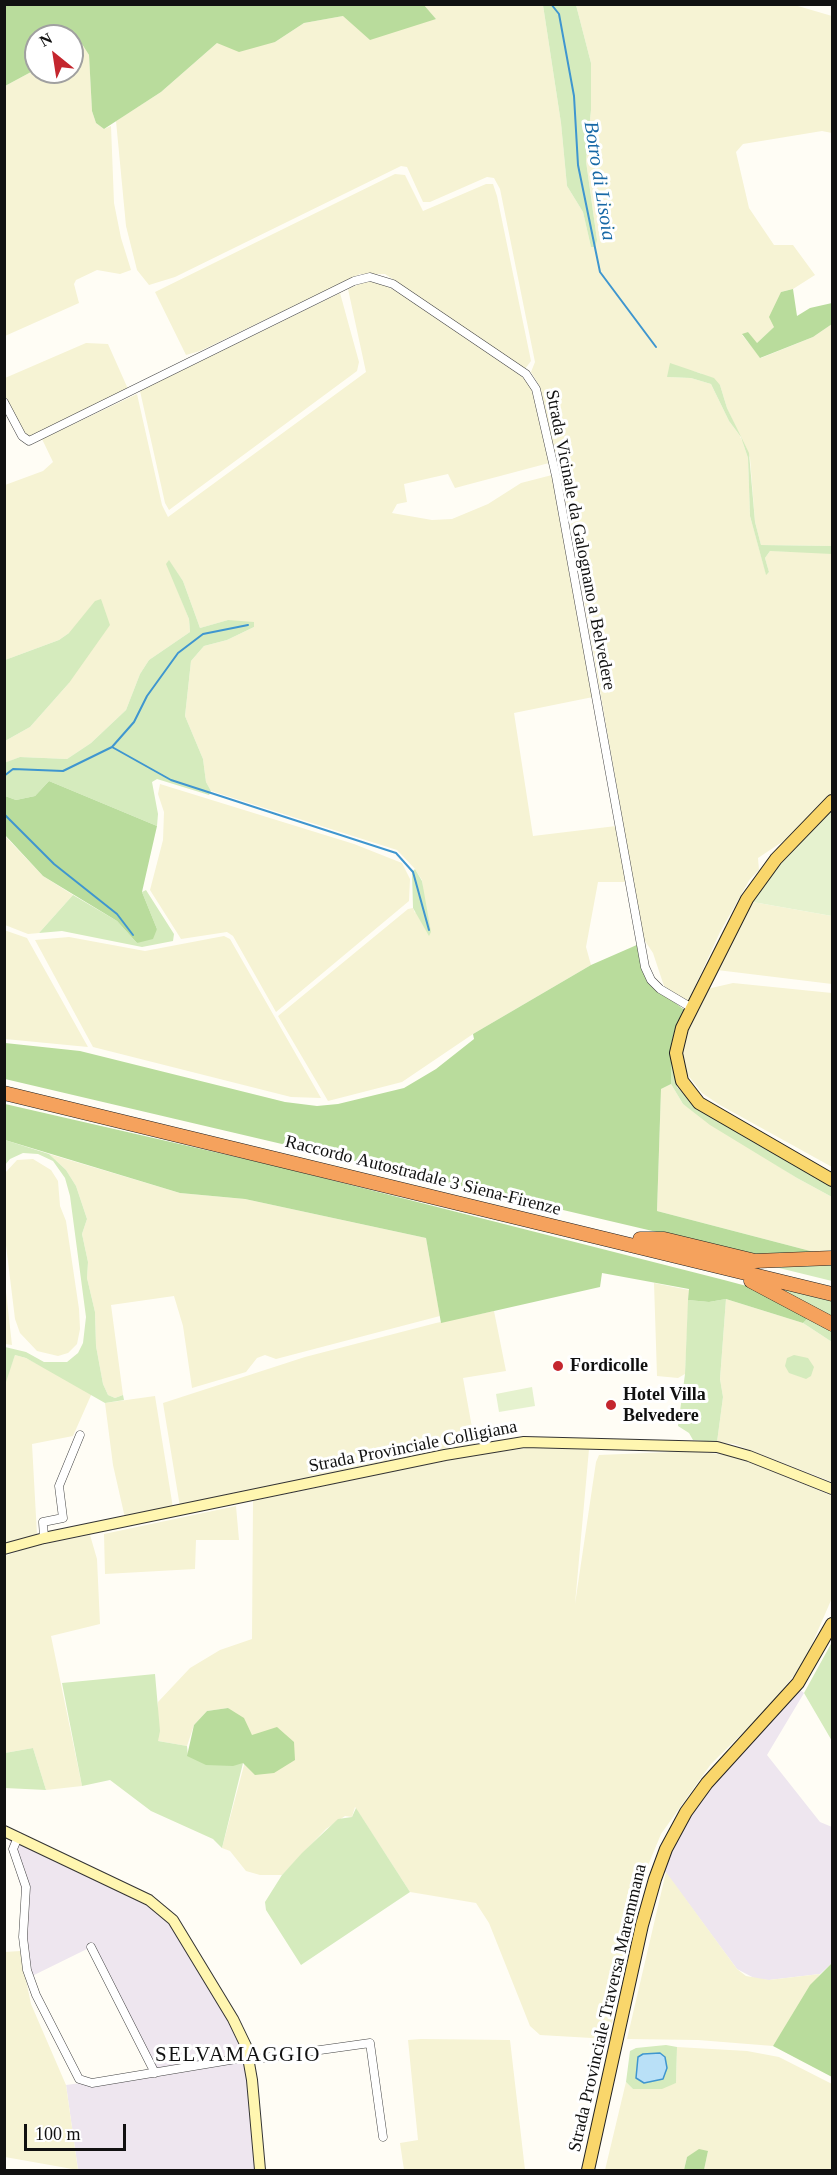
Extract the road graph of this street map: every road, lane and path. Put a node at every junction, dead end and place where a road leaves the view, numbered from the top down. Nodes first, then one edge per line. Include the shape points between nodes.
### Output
1 (4, 402) edge
2 (832, 801) edge
3 (692, 1008) junction
4 (4, 1085) edge
5 (4, 1093) edge
6 (832, 1180) edge
7 (637, 1242) junction
8 (832, 1258) edge
9 (832, 1286) edge
10 (832, 1294) edge
11 (832, 1324) edge
12 (80, 1435) dead end
13 (831, 1487) edge
14 (44, 1538) junction
15 (4, 1549) edge
16 (832, 1624) edge
17 (5, 1831) edge
18 (18, 1837) junction
19 (92, 1947) dead end
20 (249, 2058) junction
21 (155, 2073) junction
22 (383, 2137) dead end
23 (260, 2170) edge
24 (588, 2170) edge

1 - 3 street, Strada Vicinale da Galognano a Belvedere via 22,436 29,441 354,281 370,277 393,284 526,374 536,389 556,476 645,968 660,989
2 - 3 main road via 757,884
3 - 6 main road via 676,1053 682,1081 693,1097 708,1110
4 - 7 highway, Raccordo Autostradale 3 Siena-Firenze
5 - 7 highway, Raccordo Autostradale 3 Siena-Firenze
7 - 8 highway via 664,1239 755,1261
7 - 9 highway, Raccordo Autostradale 3 Siena-Firenze
7 - 10 highway, Raccordo Autostradale 3 Siena-Firenze
7 - 11 highway via 666,1259 751,1280
12 - 14 street via 59,1486 63,1518 43,1522
13 - 14 main road, Strada Provinciale Colligiana via 711,1446 515,1443
14 - 15 main road, Strada Provinciale Colligiana
16 - 24 main road, Strada Provinciale Traversa Maremmana via 798,1683 707,1783 666,1849 642,1925
17 - 18 main road
18 - 20 main road via 149,1900 168,1914 233,2019
18 - 21 street via 14,1849 26,1887 22,1937 27,1970 76,2075 92,2083
19 - 21 street
20 - 21 street
20 - 22 street via 370,2043
20 - 23 main road

